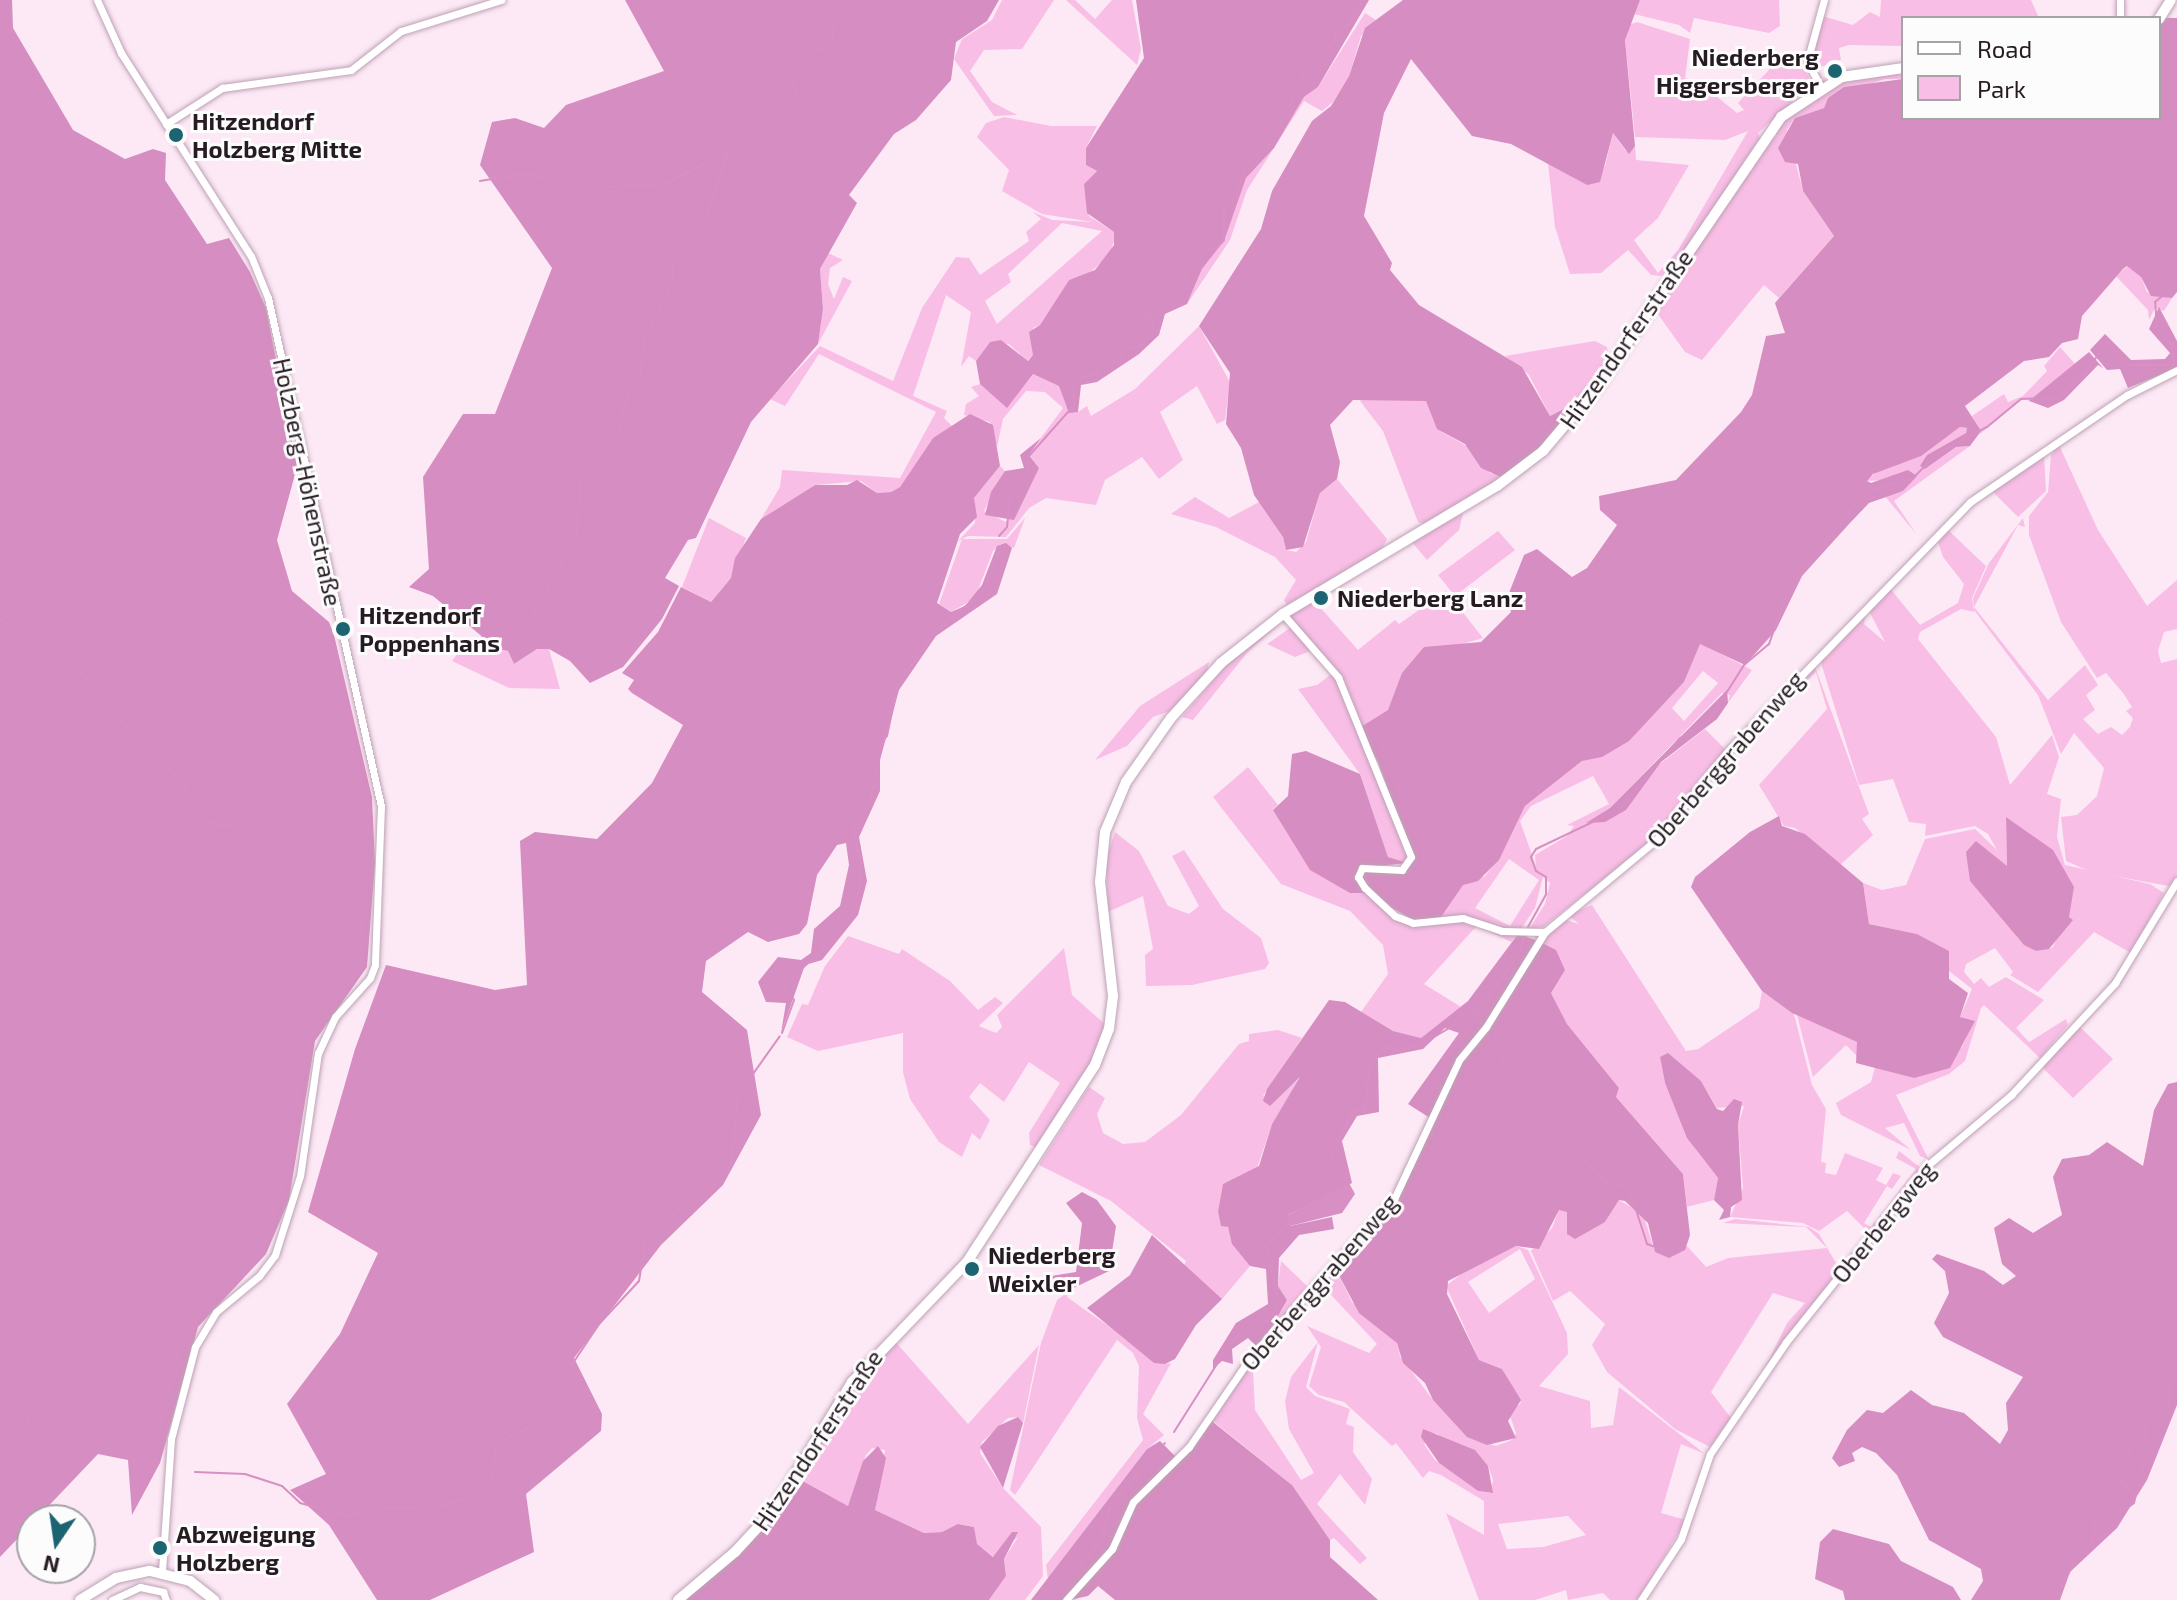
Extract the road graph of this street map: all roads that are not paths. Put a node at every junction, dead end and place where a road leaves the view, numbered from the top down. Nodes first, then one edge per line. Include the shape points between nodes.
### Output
1 (97, 0) edge
2 (501, 0) edge
3 (1824, 0) edge
4 (1901, 68) edge
5 (1821, 87) junction
6 (166, 124) junction
7 (2177, 370) edge
8 (1283, 614) junction
9 (2177, 881) edge
10 (1545, 932) junction
11 (162, 1572) junction
12 (80, 1600) edge
13 (112, 1600) edge
14 (166, 1600) edge
15 (214, 1600) edge
16 (678, 1600) edge
17 (1066, 1600) edge
18 (1641, 1600) edge

1 - 6 street, Holzberg-Höhenstraße via 121,53
2 - 6 street via 408,28 351,70 229,86
3 - 5 street via 1807,62
4 - 5 main road, Hitzendorferstraße via 1862,72
5 - 8 main road, Hitzendorferstraße via 1789,110 1766,136 1605,376 1550,444 1497,486
6 - 11 street, Holzberg-Höhenstraße via 251,256 270,305 317,538 379,793 382,863 375,965 335,1017 318,1053 300,1176 278,1246 259,1276 209,1320 188,1369 169,1454
7 - 10 street, Oberberggrabenweg via 2133,391 1970,502 1728,751 1657,839
8 - 10 street via 1338,677 1411,857 1402,870 1362,868 1362,884 1407,922 1466,918 1518,932
8 - 16 main road, Hitzendorferstraße via 1230,656 1180,707 1115,803 1103,841 1100,882 1113,976 1112,1013 1087,1078 967,1262 856,1376 773,1511
9 - 18 street, Oberbergweg via 2115,983 2011,1095 1928,1165 1786,1342 1710,1454 1681,1539
10 - 17 street, Oberberggrabenweg via 1486,1027 1459,1060 1394,1199 1253,1354 1189,1447 1133,1502 1112,1549
11 - 12 main road via 122,1576
11 - 15 main road via 195,1584
13 - 14 street via 140,1587 163,1592

